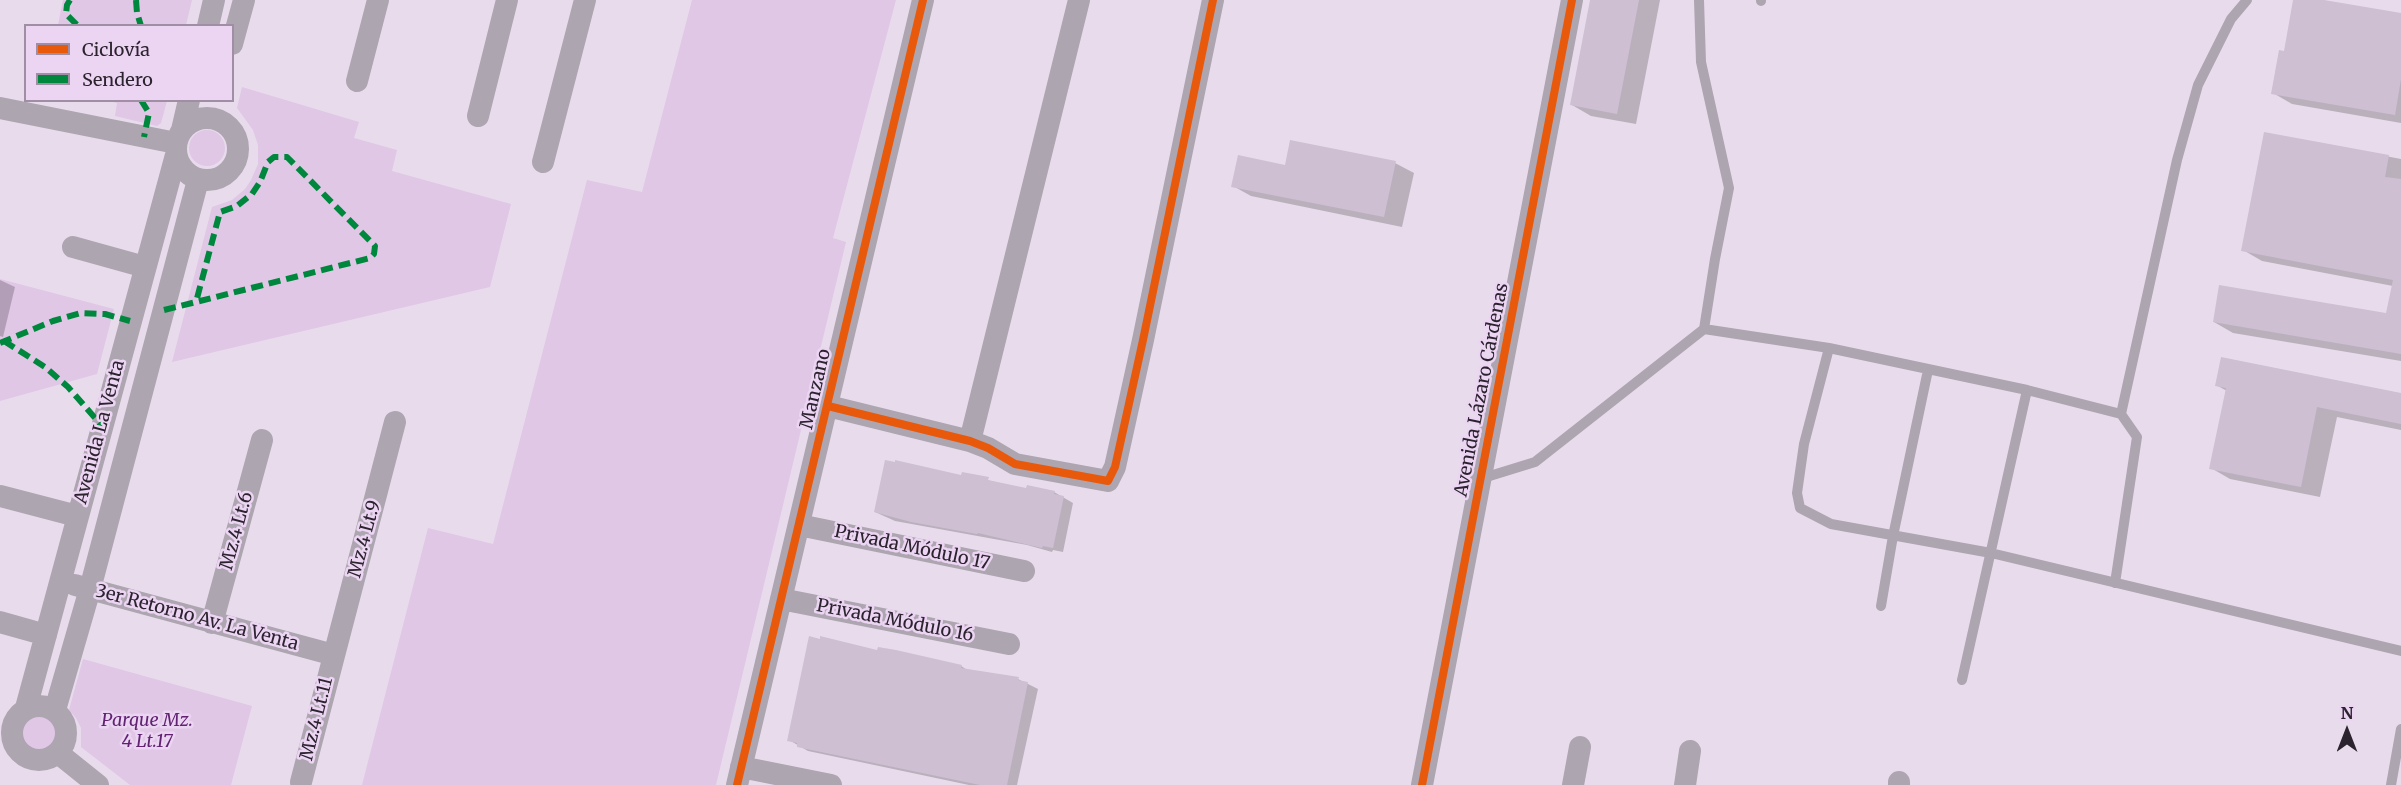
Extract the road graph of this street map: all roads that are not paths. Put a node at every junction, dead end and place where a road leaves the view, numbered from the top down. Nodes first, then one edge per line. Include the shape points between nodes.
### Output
1 (214, 0) edge
2 (244, 0) edge
3 (378, 0) edge
4 (507, 0) edge
5 (585, 0) edge
6 (924, 0) edge
7 (1079, 0) edge
8 (1213, 0) edge
9 (1572, 0) edge
10 (1699, 0) edge
11 (2247, 0) edge
12 (208, 24) edge
13 (234, 37) edge
14 (357, 81) dead end
15 (188, 102) edge
16 (0, 108) edge
17 (216, 110) edge
18 (478, 116) dead end
19 (178, 143) junction
20 (543, 162) dead end
21 (198, 180) junction
22 (73, 247) dead end
23 (145, 267) junction
24 (1704, 329) junction
25 (1829, 348) junction
26 (1928, 370) junction
27 (2027, 390) junction
28 (828, 406) junction
29 (2121, 414) junction
30 (395, 422) dead end
31 (262, 440) dead end
32 (970, 441) junction
33 (1480, 479) junction
34 (0, 496) edge
35 (77, 516) junction
36 (799, 525) junction
37 (1893, 536) junction
38 (1991, 553) junction
39 (1024, 571) dead end
40 (60, 580) junction
41 (2115, 583) junction
42 (90, 589) junction
43 (781, 599) junction
44 (1881, 606) dead end
45 (0, 622) edge
46 (212, 623) junction
47 (46, 636) junction
48 (1009, 644) dead end
49 (2401, 651) edge
50 (334, 655) junction
51 (1962, 680) dead end
52 (26, 708) junction
53 (55, 710) junction
54 (2401, 729) edge
55 (5, 738) edge
56 (1580, 747) dead end
57 (1690, 751) dead end
58 (58, 753) junction
59 (739, 776) edge
60 (301, 782) dead end
61 (98, 785) edge
62 (831, 785) edge
63 (1422, 785) edge
64 (1573, 785) edge
65 (1684, 785) edge
66 (2391, 785) edge

1 - 12 street
2 - 13 street
3 - 14 street
4 - 18 street
5 - 20 street
6 - 28 street, Manzano
7 - 32 street
8 - 32 street via 1143,340 1115,467 1108,481 1015,464
9 - 33 street, Avenida Lázaro Cárdenas
10 - 24 lane via 1701,62 1729,188
11 - 29 lane via 2231,19 2198,85 2177,160
15 - 19 street, Avenida La Venta
16 - 19 street
17 - 19 street via 197,120
17 - 21 street via 231,129 238,147 237,157 227,174 208,181
19 - 21 street via 184,170
19 - 23 street, Avenida La Venta
21 - 42 street, Avenida La Venta
22 - 23 street
23 - 35 street, Avenida La Venta
24 - 25 lane
24 - 33 lane via 1535,462
25 - 26 lane
25 - 37 lane via 1804,444 1797,493 1800,508 1831,524
26 - 27 lane
26 - 37 lane
27 - 29 lane
27 - 38 lane
28 - 32 street
28 - 36 street, Manzano
29 - 41 lane via 2137,437
30 - 50 street, Mz.4 Lt.9
31 - 46 street, Mz.4 Lt.6
33 - 63 street, Avenida Lázaro Cárdenas
34 - 35 street
35 - 40 street, Avenida La Venta
36 - 39 street, Privada Módulo 17
36 - 43 street, Manzano
37 - 38 lane
37 - 44 lane
38 - 41 lane
38 - 51 lane
40 - 42 street, 3er Retorno Av. La Venta
40 - 47 street, Avenida La Venta
41 - 49 lane
42 - 46 street, 3er Retorno Av. La Venta
42 - 53 street, Avenida La Venta
43 - 48 street, Privada Módulo 16
43 - 59 street, Manzano
45 - 47 street
46 - 50 street, 3er Retorno Av. La Venta
47 - 52 street, Avenida La Venta
50 - 60 street, Mz.4 Lt.11
52 - 53 street via 37,705
52 - 55 street
53 - 58 street via 67,731
54 - 66 lane
55 - 58 street via 35,761
56 - 64 street
57 - 65 street
58 - 61 street
59 - 62 street

